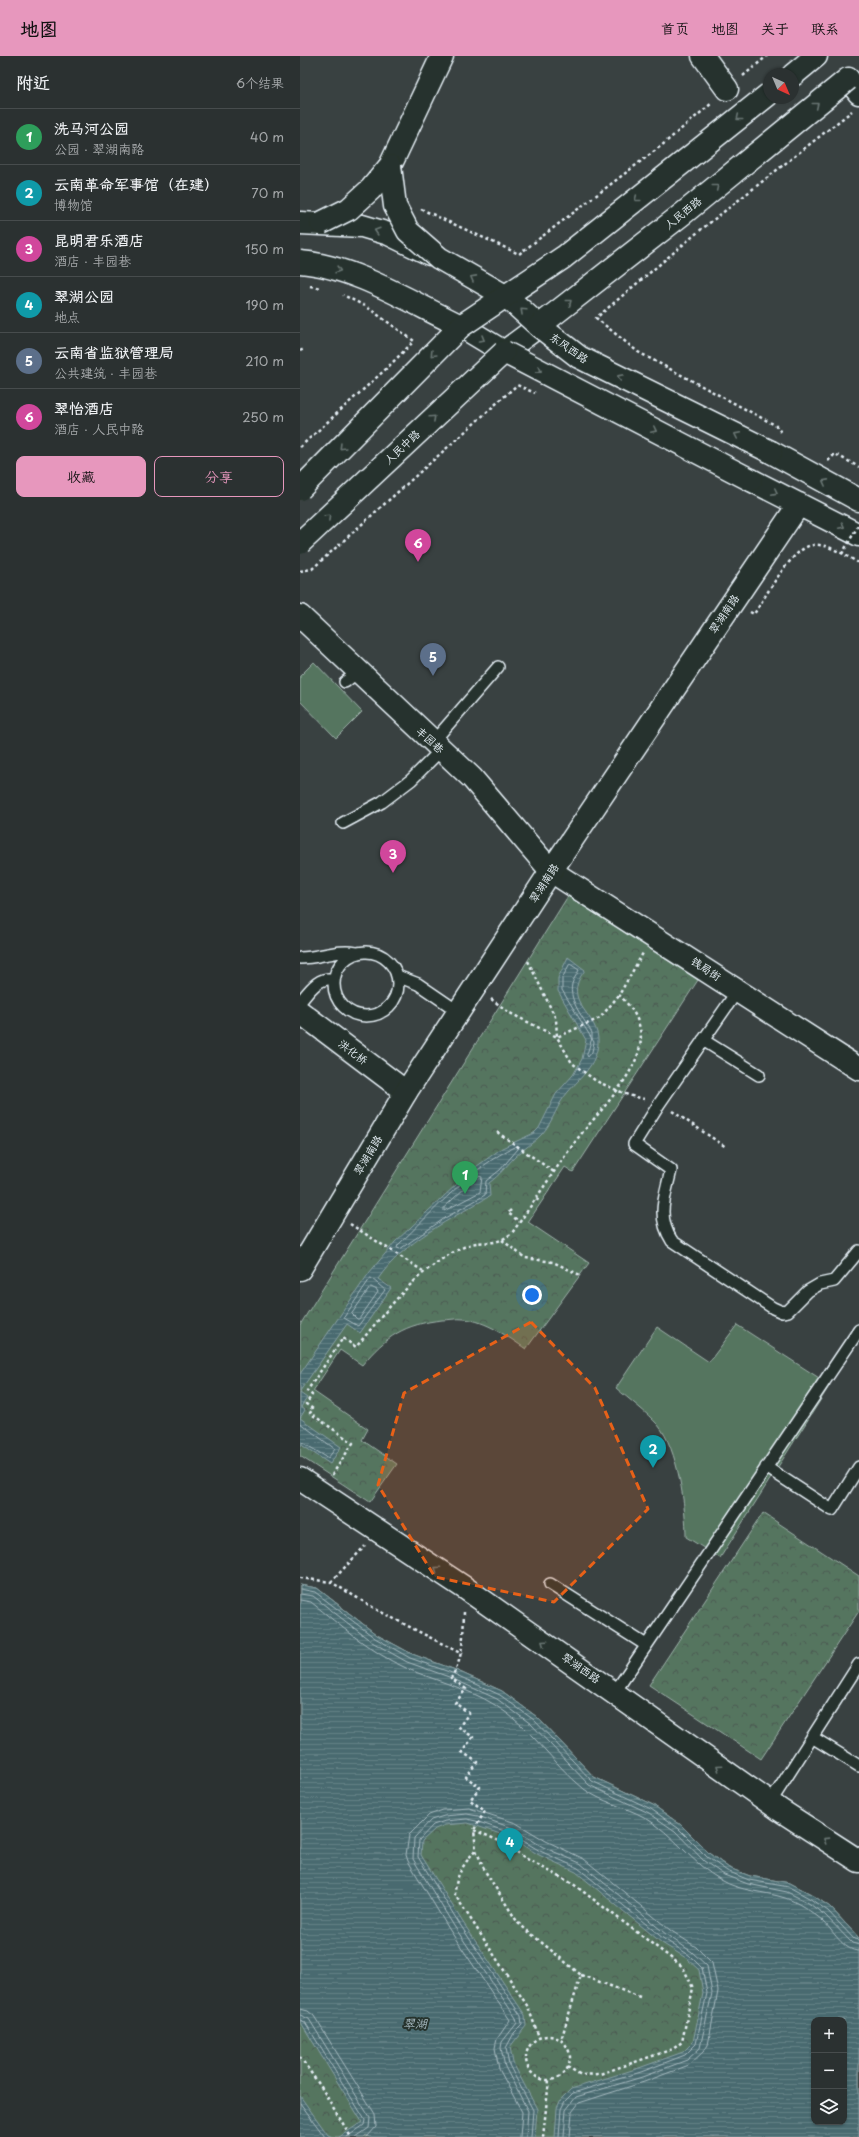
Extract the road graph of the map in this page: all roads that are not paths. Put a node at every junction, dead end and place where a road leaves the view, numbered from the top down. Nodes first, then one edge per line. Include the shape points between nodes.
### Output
1 (442, 56) edge
2 (703, 56) edge
3 (816, 56) edge
4 (799, 70) edge
5 (855, 88) edge
6 (727, 90) road end
7 (763, 99) edge
8 (390, 166) junction
9 (310, 223) edge
10 (438, 258) junction
11 (300, 262) edge
12 (507, 297) junction
13 (461, 326) junction
14 (538, 326) junction
15 (504, 352) junction
16 (300, 489) edge
17 (859, 500) edge
18 (799, 504) junction
19 (859, 535) edge
20 (300, 544) edge
21 (300, 616) edge
22 (498, 667) dead end
23 (437, 746) junction
24 (343, 823) dead end
25 (551, 871) junction
26 (358, 953) junction
27 (300, 958) edge
28 (397, 976) junction
29 (334, 979) junction
30 (738, 990) junction
31 (300, 1002) edge
32 (300, 1012) edge
33 (459, 1012) junction
34 (703, 1040) junction
35 (859, 1069) edge
36 (760, 1075) dead end
37 (406, 1092) junction
38 (859, 1251) edge
39 (300, 1269) edge
40 (859, 1330) edge
41 (766, 1467) junction
42 (859, 1467) edge
43 (300, 1479) edge
44 (550, 1584) dead end
45 (646, 1646) junction
46 (859, 1664) edge
47 (615, 1692) junction
48 (812, 1737) junction
49 (859, 1766) edge
50 (770, 1803) junction
51 (859, 1861) edge

1 - 8 main road
2 - 6 main road
3 - 4 main road
14 -> 5 main road, 人民西路, bridge via 685,212
7 -> 12 main road, bridge via 564,257
8 - 9 main road, bridge via 371,189 349,209
8 - 10 main road, bridge via 395,206 408,232
10 -> 9 main road, 东风西路, bridge via 389,234 362,226
12 -> 10 main road, 东风西路, bridge
11 -> 13 main road, bridge via 313,263 360,277
12 - 13 main road, bridge
14 -> 12 main road, 东风西路, bridge
13 -> 15 main road
13 -> 16 main road, bridge
14 - 15 main road, 人民西路
17 -> 14 main road, 东风西路, bridge via 778,445 579,357
15 -> 18 main road, bridge
20 -> 15 main road, 人民中路, bridge
18 -> 19 main road
18 - 25 main road, 翠湖南路
21 - 23 main road, 丰园巷 via 352,677
22 - 23 lane
23 - 24 lane via 411,780 382,802
23 - 25 main road, 丰园巷 via 472,778
25 - 30 main road, 钱局街
25 - 33 main road, 翠湖南路
26 - 27 lane via 335,952 319,957
26 - 28 lane via 367,952 384,957 391,963
26 - 29 lane via 342,962
28 - 29 lane via 395,998 382,1011 365,1016 348,1010 341,1004 334,988
28 - 33 lane via 418,984
29 - 31 lane via 326,978 319,982
30 - 34 lane
30 - 35 main road, 钱局街
32 - 37 main road, 洪化桥
33 - 37 main road, 翠湖南路
34 - 36 lane
34 - 38 lane via 634,1144 671,1170 661,1215 665,1230 672,1241 782,1312 788,1311 808,1291 820,1284 834,1281
37 - 39 main road, 翠湖南路
40 - 41 lane
41 - 42 lane via 832,1510
41 - 45 lane
47 -> 43 main road, 翠湖西路 via 465,1588
44 - 45 lane
45 - 47 lane
46 - 48 lane
50 -> 47 main road, 翠湖西路
48 - 49 lane
48 - 50 lane
51 -> 50 main road, 翠湖西路

